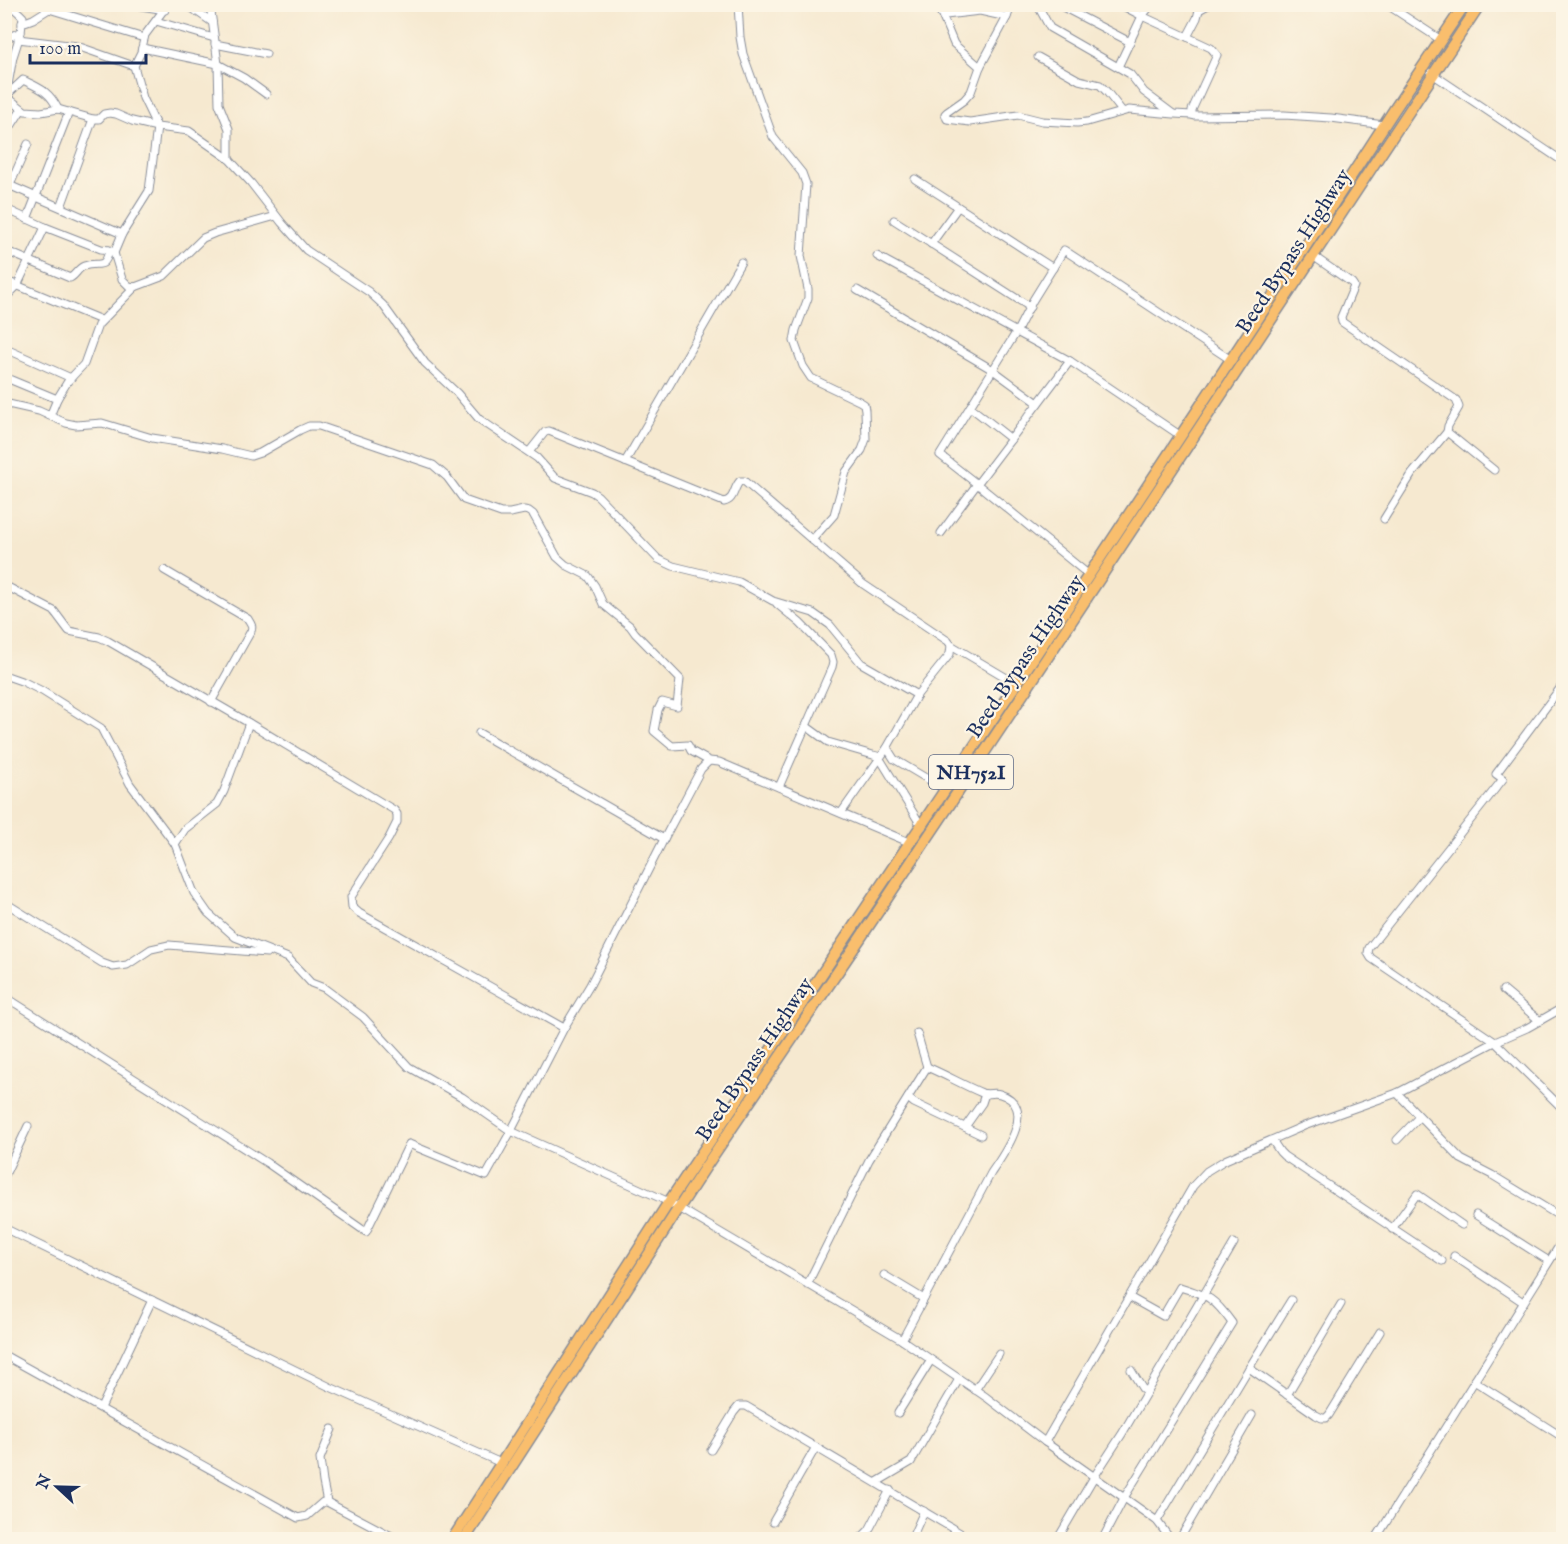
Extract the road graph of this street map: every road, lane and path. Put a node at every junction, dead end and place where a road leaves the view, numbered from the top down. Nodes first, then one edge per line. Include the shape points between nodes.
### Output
1 (9, 4) edge
2 (130, 4) edge
3 (186, 4) edge
4 (210, 4) edge
5 (738, 4) edge
6 (933, 4) edge
7 (971, 4) edge
8 (1012, 4) edge
9 (1037, 4) edge
10 (1057, 4) edge
11 (1119, 4) edge
12 (1152, 4) edge
13 (1193, 4) edge
14 (1210, 4) edge
15 (1386, 4) edge
16 (1465, 4) edge
17 (1480, 4) edge
18 (50, 7) edge
19 (167, 7) edge
20 (1199, 10) junction
21 (980, 11) junction
22 (941, 14) junction
23 (1142, 16) junction
24 (1007, 17) junction
25 (156, 21) junction
26 (212, 21) junction
27 (22, 22) junction
28 (20, 35) junction
29 (1187, 37) junction
30 (144, 38) junction
31 (1441, 40) junction
32 (4, 41) edge
33 (215, 41) junction
34 (1130, 42) junction
35 (142, 48) junction
36 (266, 54) dead end
37 (1038, 57) dead end
38 (218, 64) junction
39 (134, 66) junction
40 (980, 67) junction
41 (1118, 67) junction
42 (1422, 68) junction
43 (1433, 75) junction
44 (266, 94) dead end
45 (5, 96) edge
46 (22, 109) junction
47 (58, 109) junction
48 (1122, 111) junction
49 (69, 112) junction
50 (1174, 114) junction
51 (1192, 115) junction
52 (93, 119) junction
53 (1384, 125) junction
54 (157, 127) junction
55 (4, 137) edge
56 (28, 144) dead end
57 (229, 159) junction
58 (1563, 162) edge
59 (915, 179) dead end
60 (7, 184) edge
61 (37, 197) junction
62 (61, 207) junction
63 (958, 207) junction
64 (4, 208) edge
65 (276, 216) junction
66 (27, 219) junction
67 (894, 220) dead end
68 (45, 227) junction
69 (122, 234) junction
70 (931, 244) junction
71 (4, 250) edge
72 (111, 251) junction
73 (877, 256) dead end
74 (1313, 256) junction
75 (29, 260) junction
76 (741, 262) dead end
77 (1053, 268) junction
78 (4, 280) edge
79 (17, 286) junction
80 (135, 287) junction
81 (857, 290) dead end
82 (4, 298) edge
83 (1030, 307) junction
84 (101, 320) junction
85 (1017, 331) junction
86 (4, 348) edge
87 (1231, 360) junction
88 (1070, 361) junction
89 (993, 370) junction
90 (4, 377) edge
91 (71, 378) junction
92 (57, 399) junction
93 (4, 403) edge
94 (1038, 403) junction
95 (970, 407) junction
96 (51, 416) junction
97 (1447, 432) junction
98 (1181, 436) junction
99 (1011, 439) junction
100 (530, 453) junction
101 (625, 462) junction
102 (1494, 470) dead end
103 (977, 484) junction
104 (1384, 519) dead end
105 (941, 533) dead end
106 (812, 540) junction
107 (164, 570) dead end
108 (1089, 575) junction
109 (4, 585) edge
110 (772, 601) junction
111 (951, 645) junction
112 (4, 675) edge
113 (1563, 683) edge
114 (1017, 684) junction
115 (917, 695) junction
116 (211, 702) junction
117 (249, 723) junction
118 (806, 726) junction
119 (479, 733) dead end
120 (887, 748) junction
121 (880, 759) junction
122 (709, 761) junction
123 (779, 787) junction
124 (946, 790) junction
125 (841, 813) junction
126 (921, 827) junction
127 (664, 838) junction
128 (911, 843) junction
129 (175, 844) junction
130 (4, 902) edge
131 (272, 953) junction
132 (1503, 990) dead end
133 (4, 996) edge
134 (1563, 1006) edge
135 (1540, 1020) junction
136 (564, 1028) junction
137 (916, 1033) dead end
138 (1495, 1042) junction
139 (927, 1067) junction
140 (1397, 1093) junction
141 (985, 1094) junction
142 (908, 1098) junction
143 (1563, 1110) edge
144 (1419, 1117) junction
145 (28, 1126) dead end
146 (965, 1127) junction
147 (511, 1131) junction
148 (981, 1135) dead end
149 (1272, 1140) junction
150 (1396, 1140) dead end
151 (4, 1177) edge
152 (674, 1204) junction
153 (1476, 1215) dead end
154 (1563, 1219) edge
155 (1462, 1225) dead end
156 (4, 1228) edge
157 (1392, 1229) junction
158 (1563, 1238) edge
159 (1234, 1243) dead end
160 (1454, 1256) dead end
161 (1442, 1261) dead end
162 (1549, 1262) junction
163 (884, 1275) dead end
164 (807, 1285) junction
165 (1204, 1294) junction
166 (1129, 1297) junction
167 (924, 1299) junction
168 (152, 1300) junction
169 (1291, 1300) dead end
170 (1523, 1302) junction
171 (1341, 1304) dead end
172 (1380, 1332) dead end
173 (902, 1341) junction
174 (4, 1354) edge
175 (999, 1354) dead end
176 (931, 1360) junction
177 (1249, 1368) junction
178 (1131, 1370) dead end
179 (958, 1379) junction
180 (1474, 1381) junction
181 (975, 1390) junction
182 (1147, 1392) junction
183 (1287, 1395) junction
184 (101, 1408) junction
185 (898, 1413) dead end
186 (1252, 1415) dead end
187 (332, 1429) dead end
188 (1563, 1438) edge
189 (1045, 1442) junction
190 (816, 1447) junction
191 (711, 1450) dead end
192 (501, 1463) junction
193 (1094, 1477) junction
194 (877, 1482) junction
195 (890, 1490) junction
196 (1124, 1498) junction
197 (327, 1502) junction
198 (924, 1510) junction
199 (1157, 1521) junction
200 (773, 1522) dead end
201 (399, 1539) edge
202 (452, 1539) edge
203 (464, 1539) edge
204 (859, 1539) edge
205 (911, 1539) edge
206 (972, 1539) edge
207 (1057, 1539) edge
208 (1102, 1539) edge
209 (1171, 1539) edge
210 (1179, 1539) edge
211 (1375, 1539) edge

1 - 27 street via 19,12
2 - 19 street
3 - 26 street
4 - 26 street
5 - 106 street via 743,54 773,137 802,173 806,184 801,256 808,298 794,341 811,378 859,401 865,410 866,439 862,450 846,472 834,515
6 - 22 street
7 - 21 street
8 - 24 street
9 - 41 street via 1050,28
10 - 34 street
11 - 23 street
12 - 23 street
13 - 20 street
14 - 20 street
15 - 31 street
16 - 31 highway, Beed Bypass Highway / NH752I
17 - 43 highway, Beed Bypass Highway / NH752I
18 - 27 street
18 - 30 street
19 - 25 street
20 - 29 street
21 - 22 street
21 - 24 street
22 - 40 street via 954,44
23 - 29 street
23 - 34 street
24 - 40 street
25 - 30 street
25 - 33 street
26 - 33 street
27 - 28 street
28 - 32 street
28 - 39 street via 78,46
28 - 45 street
29 - 51 street via 1217,55
30 - 35 street
31 - 42 highway, Beed Bypass Highway / NH752I
33 - 36 street
33 - 38 street
34 - 41 street
35 - 38 street
35 - 39 street
37 - 48 street via 1079,80 1100,85
38 - 44 street
38 - 57 street via 219,104 229,129
39 - 54 street
40 - 48 street via 971,92 947,112 947,119 970,122 1018,115 1082,123
41 - 50 street
42 - 43 street
42 - 53 highway, Beed Bypass Highway / NH752I
43 - 58 street
43 - 74 highway, Beed Bypass Highway / NH752I
45 - 46 street
45 - 47 street via 23,80 51,96
46 - 47 street
46 - 55 street
47 - 49 street
48 - 50 street
49 - 52 street
49 - 61 street
50 - 51 street
51 - 53 street via 1284,115
52 - 54 street via 110,113
52 - 62 street
53 - 87 highway, Beed Bypass Highway / NH752I
54 - 57 street via 189,132
54 - 69 street via 149,191
56 - 60 street
57 - 65 street
59 - 63 street
60 - 61 street
61 - 62 street
61 - 66 street
62 - 69 street
63 - 70 street
63 - 77 street
64 - 66 street
65 - 80 street via 203,238 164,276
65 - 100 street via 306,250 382,304 425,363 478,419
66 - 68 street
67 - 70 street
68 - 72 street
68 - 75 street
69 - 72 street
70 - 83 street
71 - 75 street
72 - 75 street via 101,265 81,267 70,278
72 - 80 street via 122,279
73 - 85 street
74 - 97 street via 1354,286 1342,322 1456,400 1459,407
74 - 152 highway, Beed Bypass Highway / NH752I via 855,945 706,1166
75 - 79 street
76 - 101 street
77 - 83 street
77 - 87 street via 1064,250
78 - 79 street
79 - 82 street
79 - 84 street
80 - 84 street
81 - 89 street
83 - 85 street
84 - 91 street via 84,364
85 - 88 street
85 - 89 street
86 - 91 street
87 - 98 highway, Beed Bypass Highway / NH752I
88 - 94 street
88 - 98 street
89 - 94 street
89 - 95 street
90 - 92 street
91 - 92 street
92 - 96 street
93 - 96 street
94 - 99 street
95 - 99 street
95 - 103 street via 940,455
96 - 122 street via 66,423 102,423 152,438 250,456 309,426 319,426 433,465 470,503 506,514 529,511 557,557 588,576 603,604 630,626 680,679 677,706 662,702 654,731 672,746 688,745
97 - 102 street
97 - 104 street via 1412,474
98 - 108 highway, Beed Bypass Highway / NH752I
99 - 103 street
100 - 101 street via 549,431
100 - 110 street via 555,478 598,496 658,559 739,582
101 - 106 street via 724,502 731,499 737,483 744,481
103 - 105 street
103 - 108 street
106 - 111 street via 863,584
107 - 116 street via 251,623 251,631
108 - 114 highway, Beed Bypass Highway / NH752I
109 - 116 street via 54,611 69,631 104,638
110 - 115 street via 822,618 861,663
110 - 118 street via 800,622 833,662
111 - 114 street
111 - 115 street via 950,654
112 - 129 street via 42,691 102,728 130,784
113 - 138 street via 1496,774 1503,779 1368,953
114 - 124 highway, Beed Bypass Highway / NH752I
115 - 120 street
116 - 117 street
117 - 129 street via 221,797 185,829
117 - 136 street via 398,814 389,838 351,897 352,907
118 - 121 street via 828,742
118 - 123 street
119 - 127 street
120 - 121 street
120 - 124 street via 894,759
121 - 125 street
121 - 126 street
122 - 123 street
122 - 127 street
123 - 125 street
124 - 126 highway, Beed Bypass Highway / NH752I
125 - 128 street
126 - 128 highway, Beed Bypass Highway / NH752I
127 - 136 street
128 - 152 highway, Beed Bypass Highway / NH752I
129 - 131 street via 194,893 208,913 235,937
130 - 131 street via 114,967 169,945
131 - 147 street via 288,958 311,984 324,988 363,1017 409,1067
132 - 135 street
133 - 147 street via 267,1163 366,1232 409,1144 486,1176
134 - 135 street
135 - 138 street
136 - 147 street
137 - 139 street
138 - 140 street
138 - 143 street
139 - 141 street
139 - 142 street
140 - 144 street
140 - 149 street
141 - 146 street
141 - 167 street via 999,1094 1011,1100 1017,1110 1017,1126
142 - 146 street
142 - 164 street via 869,1160
144 - 150 street
144 - 154 street via 1461,1160
145 - 151 street
146 - 148 street
147 - 152 street
149 - 157 street via 1280,1152
149 - 166 street via 1216,1165 1198,1179
152 - 164 street
152 - 192 highway, Beed Bypass Highway / NH752I
152 - 203 highway, Beed Bypass Highway / NH752I
153 - 162 street
155 - 157 street via 1417,1194
156 - 168 street
157 - 161 street
158 - 162 street
159 - 165 street
160 - 170 street
162 - 170 street
163 - 167 street
164 - 173 street
165 - 166 street via 1179,1287 1163,1316
165 - 182 street
165 - 196 street via 1219,1305 1232,1323
166 - 189 street
167 - 173 street
168 - 184 street
168 - 192 street via 330,1388
169 - 177 street
170 - 180 street
171 - 183 street
172 - 183 street via 1326,1418
173 - 176 street
174 - 184 street
175 - 181 street
176 - 179 street
176 - 185 street
177 - 183 street
177 - 199 street
178 - 182 street
179 - 181 street
179 - 194 street via 911,1462
180 - 188 street
180 - 211 street
181 - 189 street
182 - 193 street
184 - 197 street via 298,1518
186 - 210 street
187 - 197 street via 320,1459
189 - 193 street
190 - 191 street via 746,1406 739,1406
190 - 194 street
190 - 200 street
192 - 202 highway, Beed Bypass Highway / NH752I
193 - 196 street
193 - 207 street
194 - 195 street
195 - 198 street
195 - 204 street via 869,1530
196 - 199 street
196 - 208 street
197 - 201 street
198 - 205 street
198 - 206 street
199 - 209 street

